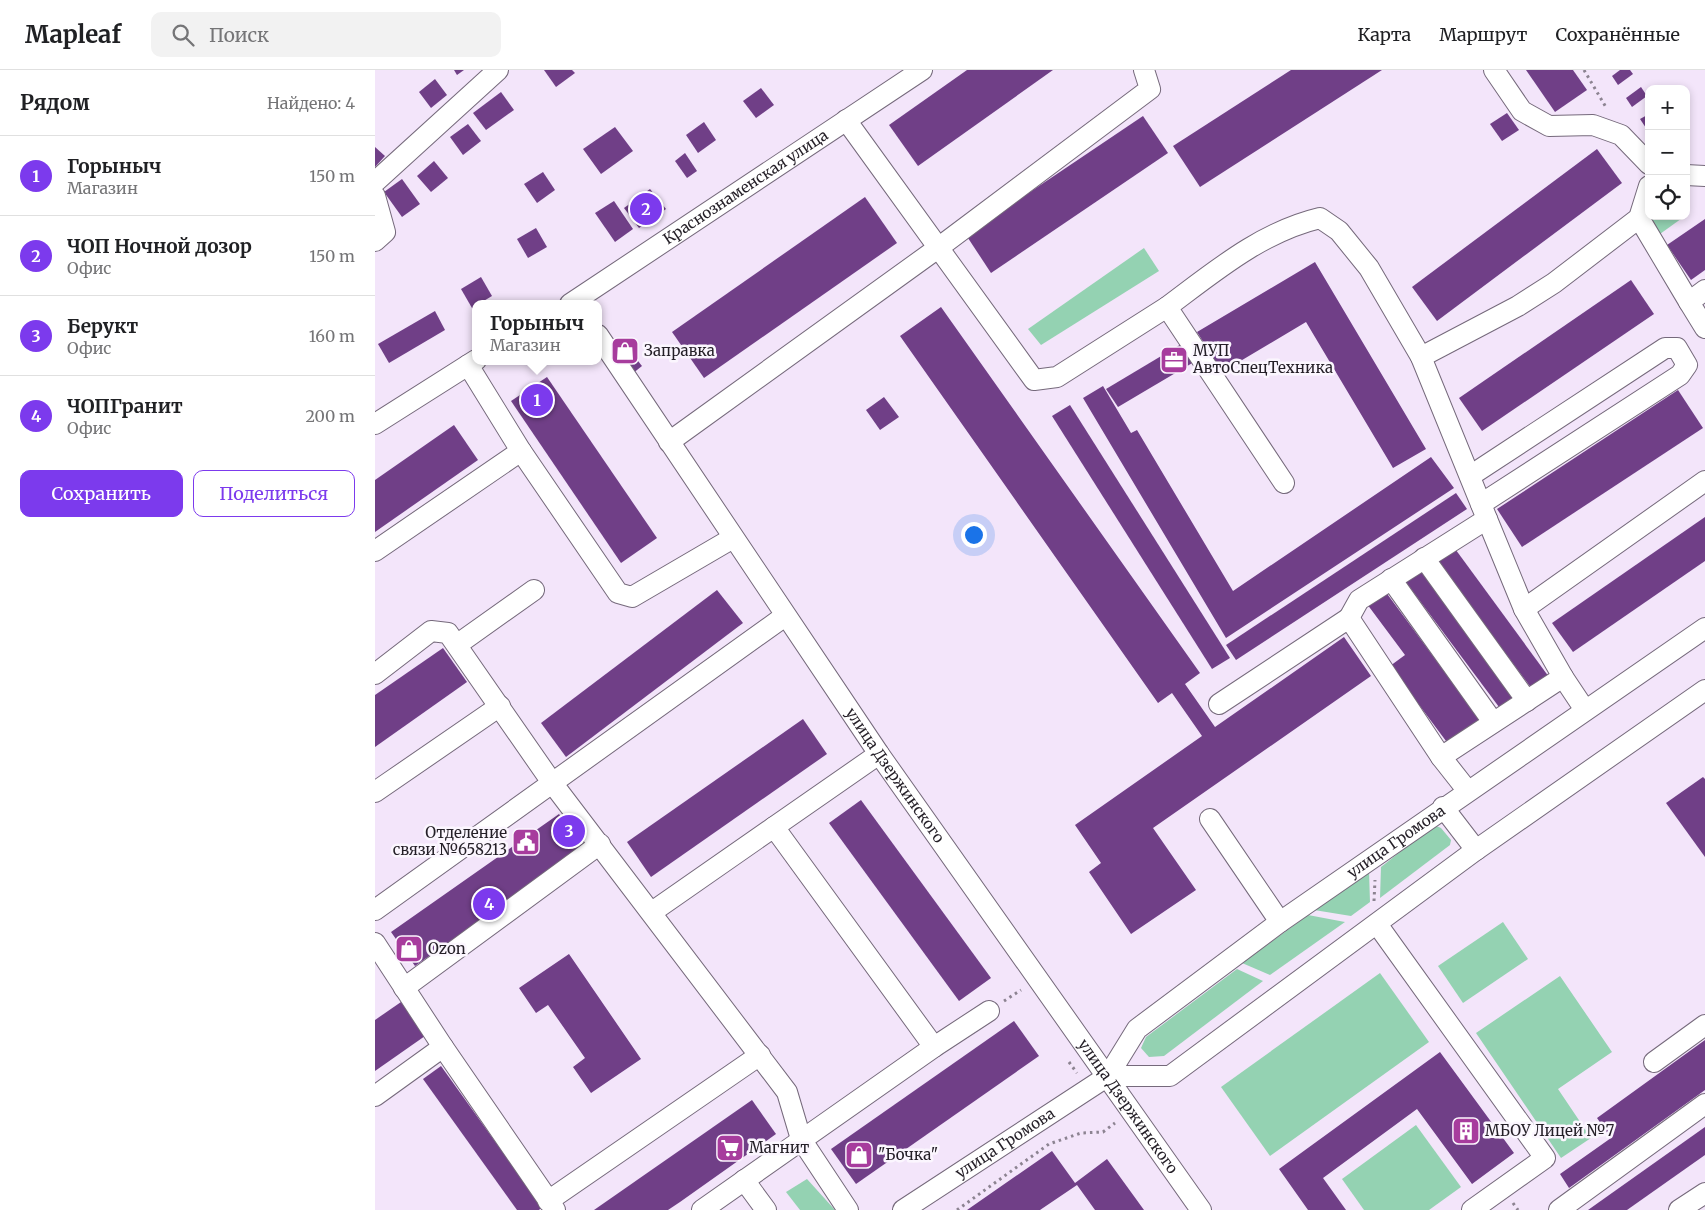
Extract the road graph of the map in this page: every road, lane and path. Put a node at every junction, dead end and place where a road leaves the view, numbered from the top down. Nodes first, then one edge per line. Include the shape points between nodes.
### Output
1 (499, 70) edge
2 (921, 70) edge
3 (1144, 70) edge
4 (1494, 70) edge
5 (1584, 70) edge
6 (847, 120) junction
7 (1626, 139) junction
8 (1645, 160) edge
9 (1690, 174) edge
10 (1705, 176) edge
11 (375, 182) edge
12 (375, 196) edge
13 (1645, 199) edge
14 (1639, 218) junction
15 (375, 241) edge
16 (938, 248) junction
17 (1705, 290) edge
18 (579, 300) edge
19 (1689, 302) junction
20 (1167, 307) junction
21 (1705, 328) edge
22 (602, 340) edge
23 (1421, 357) junction
24 (472, 363) edge
25 (473, 365) edge
26 (376, 420) edge
27 (669, 442) junction
28 (521, 451) junction
29 (1469, 476) junction
30 (1705, 480) edge
31 (1284, 483) dead end
32 (1484, 512) junction
33 (733, 538) junction
34 (375, 551) edge
35 (1424, 558) junction
36 (1391, 579) junction
37 (534, 590) dead end
38 (1524, 609) junction
39 (785, 616) junction
40 (1349, 618) junction
41 (1705, 628) edge
42 (457, 644) junction
43 (375, 674) edge
44 (1563, 677) junction
45 (1705, 690) edge
46 (1527, 701) junction
47 (1219, 704) dead end
48 (500, 706) junction
49 (1585, 710) junction
50 (1493, 722) junction
51 (879, 754) junction
52 (1441, 757) junction
53 (553, 784) junction
54 (1467, 790) junction
55 (375, 792) edge
56 (1443, 807) junction
57 (1210, 819) dead end
58 (774, 827) junction
59 (600, 844) junction
60 (1476, 850) junction
61 (1375, 854) junction
62 (375, 910) edge
63 (653, 912) junction
64 (1280, 922) junction
65 (1375, 925) junction
66 (375, 943) edge
67 (404, 988) junction
68 (989, 1011) dead end
69 (1705, 1025) edge
70 (443, 1047) junction
71 (934, 1047) junction
72 (760, 1055) junction
73 (1654, 1062) dead end
74 (1107, 1076) junction
75 (375, 1096) edge
76 (1705, 1104) edge
77 (1131, 1110) junction
78 (802, 1141) junction
79 (745, 1180) junction
80 (1705, 1193) edge
81 (552, 1205) edge
82 (702, 1210) edge
83 (766, 1210) edge
84 (848, 1210) edge
85 (903, 1210) edge
86 (957, 1210) edge
87 (1201, 1210) edge
88 (1472, 1210) edge
89 (1559, 1210) edge
90 (1679, 1210) edge

1 - 11 street
2 - 6 street, Краснознаменская улица
3 - 16 street via 1150,89
4 - 7 street via 1522,112 1549,126 1593,125
5 - 7 path
6 - 16 street
6 - 18 street, Краснознаменская улица
7 - 8 street
9 - 10 street
12 - 15 street via 385,232
13 - 14 street
14 - 19 street
14 - 23 street via 1554,283 1518,306
16 - 20 street via 1034,380 1057,377
16 - 27 street
17 - 19 street
19 - 21 street
20 - 23 street via 1257,243 1296,224 1320,218 1339,231 1369,268
20 - 31 street
22 - 27 street, улица Дзержинского
23 - 29 street
24 - 26 street
25 - 28 street
27 - 33 street, улица Дзержинского
28 - 33 street via 618,593 632,597
28 - 34 street
29 - 32 street
29 - 32 street via 1665,348 1677,348 1687,365 1681,375
30 - 38 street
32 - 35 street
32 - 38 street
33 - 39 street, улица Дзержинского
35 - 36 street
35 - 46 street
36 - 40 street via 1359,600
36 - 50 street
37 - 42 street
38 - 44 street
39 - 51 street, улица Дзержинского
39 - 53 street
40 - 47 street
40 - 52 street
41 - 49 street, улица Громова
42 - 43 street via 448,633 431,631
42 - 48 street
44 - 46 street
44 - 49 street
45 - 60 street
46 - 50 street
48 - 53 street
48 - 55 street
49 - 54 street, улица Громова
50 - 52 street
51 - 58 street
51 - 74 street, улица Дзержинского
52 - 54 street
53 - 59 street
53 - 62 street
54 - 56 street, улица Громова
56 - 60 street
56 - 61 street, улица Громова
57 - 64 street
58 - 63 street
58 - 71 street
59 - 63 street
59 - 67 street
60 - 65 street
61 - 64 street, улица Громова
61 - 65 path
63 - 72 street
64 - 74 street, улица Громова via 1137,1029
65 - 74 street via 1170,1076
65 - 88 street via 1545,1158
66 - 67 street
67 - 70 street
68 - 71 street
69 - 73 street
70 - 75 street
70 - 81 street
71 - 78 street
72 - 78 street via 787,1092
72 - 81 street
74 - 77 street, улица Дзержинского
74 - 85 street, улица Громова
76 - 89 street
77 - 86 path via 1103,1132 1081,1133 1049,1144
77 - 87 street, улица Дзержинского
78 - 79 street
78 - 84 street
79 - 82 street
79 - 83 street
80 - 90 street

